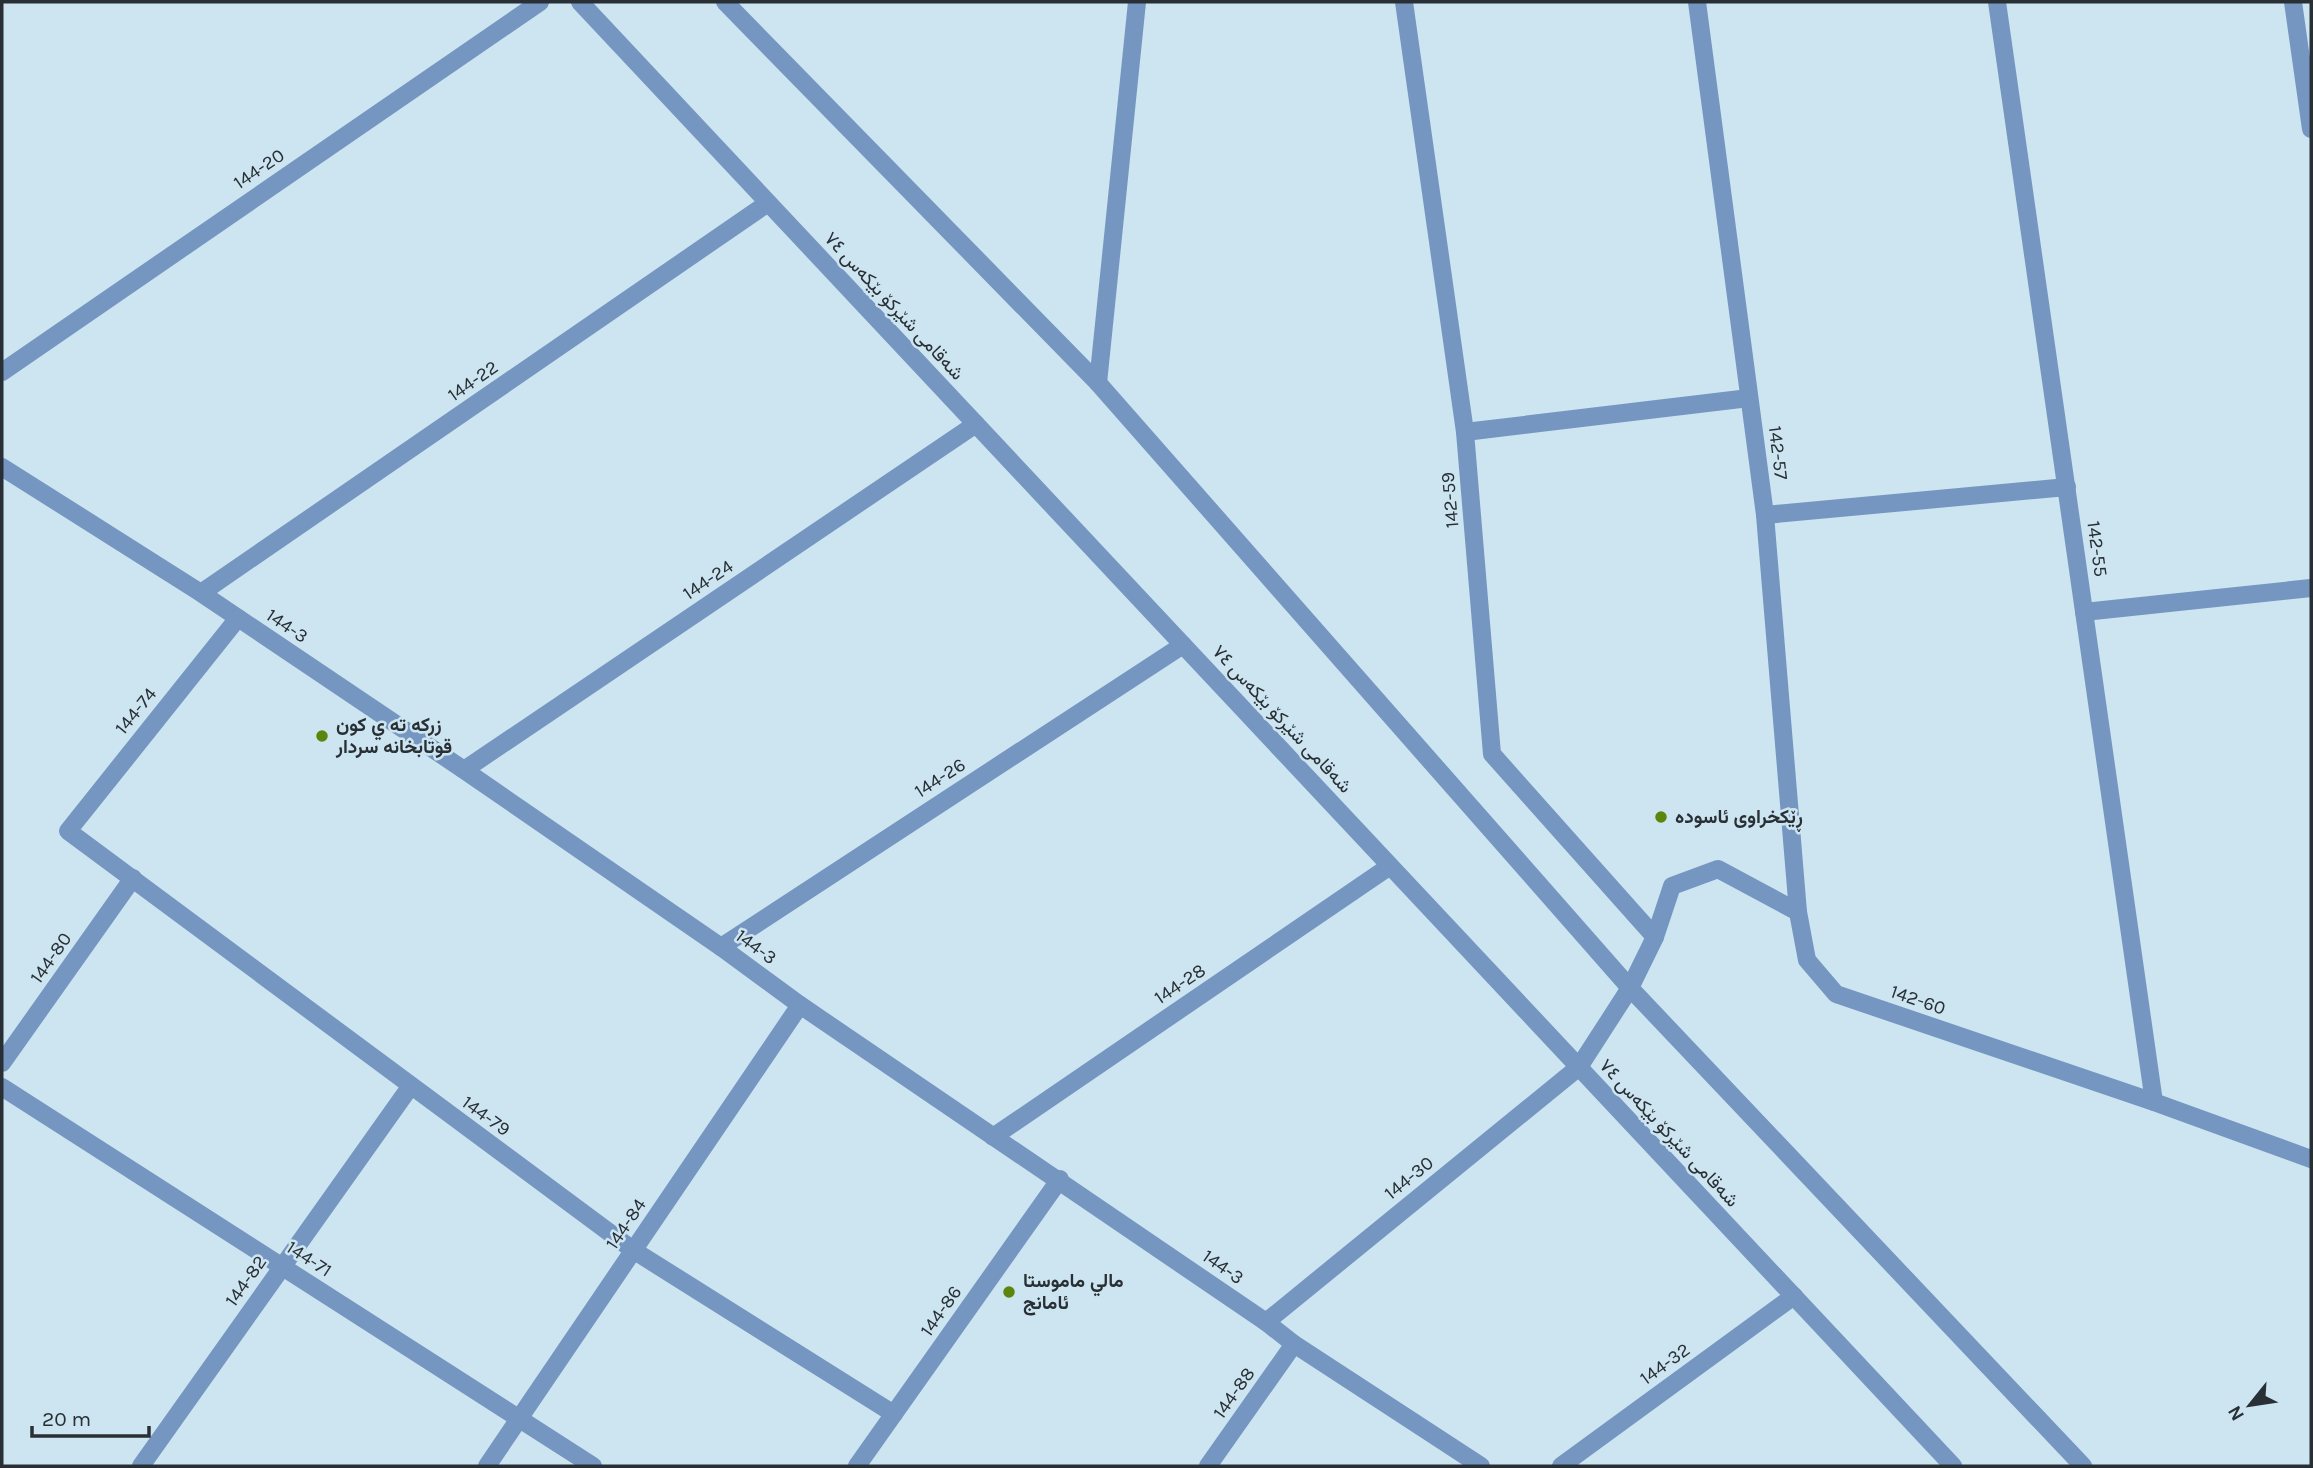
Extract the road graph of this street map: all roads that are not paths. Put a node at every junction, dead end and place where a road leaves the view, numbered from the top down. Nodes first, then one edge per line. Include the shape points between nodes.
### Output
1 (540, 2) edge
2 (580, 2) edge
3 (725, 2) edge
4 (1137, 2) edge
5 (1404, 2) edge
6 (1697, 2) edge
7 (1997, 2) edge
8 (2293, 2) edge
9 (2311, 128) edge
10 (768, 203) junction
11 (2, 372) edge
12 (1098, 383) junction
13 (1749, 398) junction
14 (976, 424) junction
15 (1465, 432) junction
16 (2, 467) edge
17 (2067, 487) junction
18 (1765, 515) junction
19 (2311, 588) edge
20 (201, 593) junction
21 (2084, 612) junction
22 (238, 618) junction
23 (1183, 645) junction
24 (464, 770) junction
25 (68, 831) joint
26 (1390, 866) junction
27 (134, 878) junction
28 (1798, 912) junction
29 (1655, 937) junction
30 (721, 947) junction
31 (1630, 988) junction
32 (800, 1005) junction
33 (2, 1062) edge
34 (1578, 1067) junction
35 (2, 1087) edge
36 (410, 1087) junction
37 (2154, 1102) junction
38 (993, 1137) junction
39 (2311, 1159) edge
40 (1060, 1180) junction
41 (633, 1250) junction
42 (282, 1267) junction
43 (1794, 1296) junction
44 (1266, 1322) junction
45 (1294, 1344) junction
46 (894, 1414) junction
47 (519, 1419) junction
48 (141, 1466) edge
49 (487, 1466) edge
50 (593, 1466) edge
51 (857, 1466) edge
52 (1208, 1466) edge
53 (1481, 1466) edge
54 (1561, 1466) edge
55 (1953, 1466) edge
56 (2083, 1466) edge

1 - 11 street, 144-20
2 - 10 street, شەقامی شێرکۆ بێکەس ٧٤
3 - 12 street
4 - 12 street
5 - 15 street, 142-59
6 - 13 street, 142-57
7 - 17 street, 142-55
8 - 9 street
10 - 14 street, شەقامی شێرکۆ بێکەس ٧٤
10 - 20 street, 144-22
12 - 31 street
13 - 15 street
13 - 18 street, 142-57
14 - 23 street, شەقامی شێرکۆ بێکەس ٧٤
14 - 24 street, 144-24
15 - 29 street, 142-59 via 1492,754
16 - 20 street, 144-3
17 - 18 street
17 - 21 street, 142-55
18 - 28 street, 142-57
19 - 21 street
20 - 22 street, 144-3
21 - 37 street, 142-55
22 - 24 street, 144-3
22 - 25 street, 144-74
23 - 26 street, شەقامی شێرکۆ بێکەس ٧٤
23 - 30 street, 144-26
24 - 30 street, 144-3
25 - 27 street, 144-79
26 - 34 street, شەقامی شێرکۆ بێکەس ٧٤
26 - 38 street, 144-28
27 - 33 street, 144-80
27 - 36 street, 144-79
28 - 29 street via 1717,869 1672,886
28 - 37 street, 142-60 via 1807,960 1836,994
29 - 31 street
30 - 32 street, 144-3
31 - 34 street, 144-30
31 - 56 street
32 - 38 street, 144-3
32 - 41 street, 144-84
34 - 43 street, شەقامی شێرکۆ بێکەس ٧٤
34 - 44 street, 144-30
35 - 42 street, 144-71
36 - 41 street, 144-79
36 - 42 street, 144-82
37 - 39 street, 142-60
38 - 40 street, 144-3
40 - 44 street, 144-3
40 - 46 street, 144-86
41 - 46 street, 144-79
41 - 47 street, 144-84
42 - 47 street, 144-71
42 - 48 street, 144-82
43 - 54 street, 144-32
43 - 55 street, شەقامی شێرکۆ بێکەس ٧٤
44 - 45 street, 144-3
45 - 52 street, 144-88
45 - 53 street, 144-3
46 - 51 street, 144-86
47 - 49 street, 144-84
47 - 50 street, 144-71

